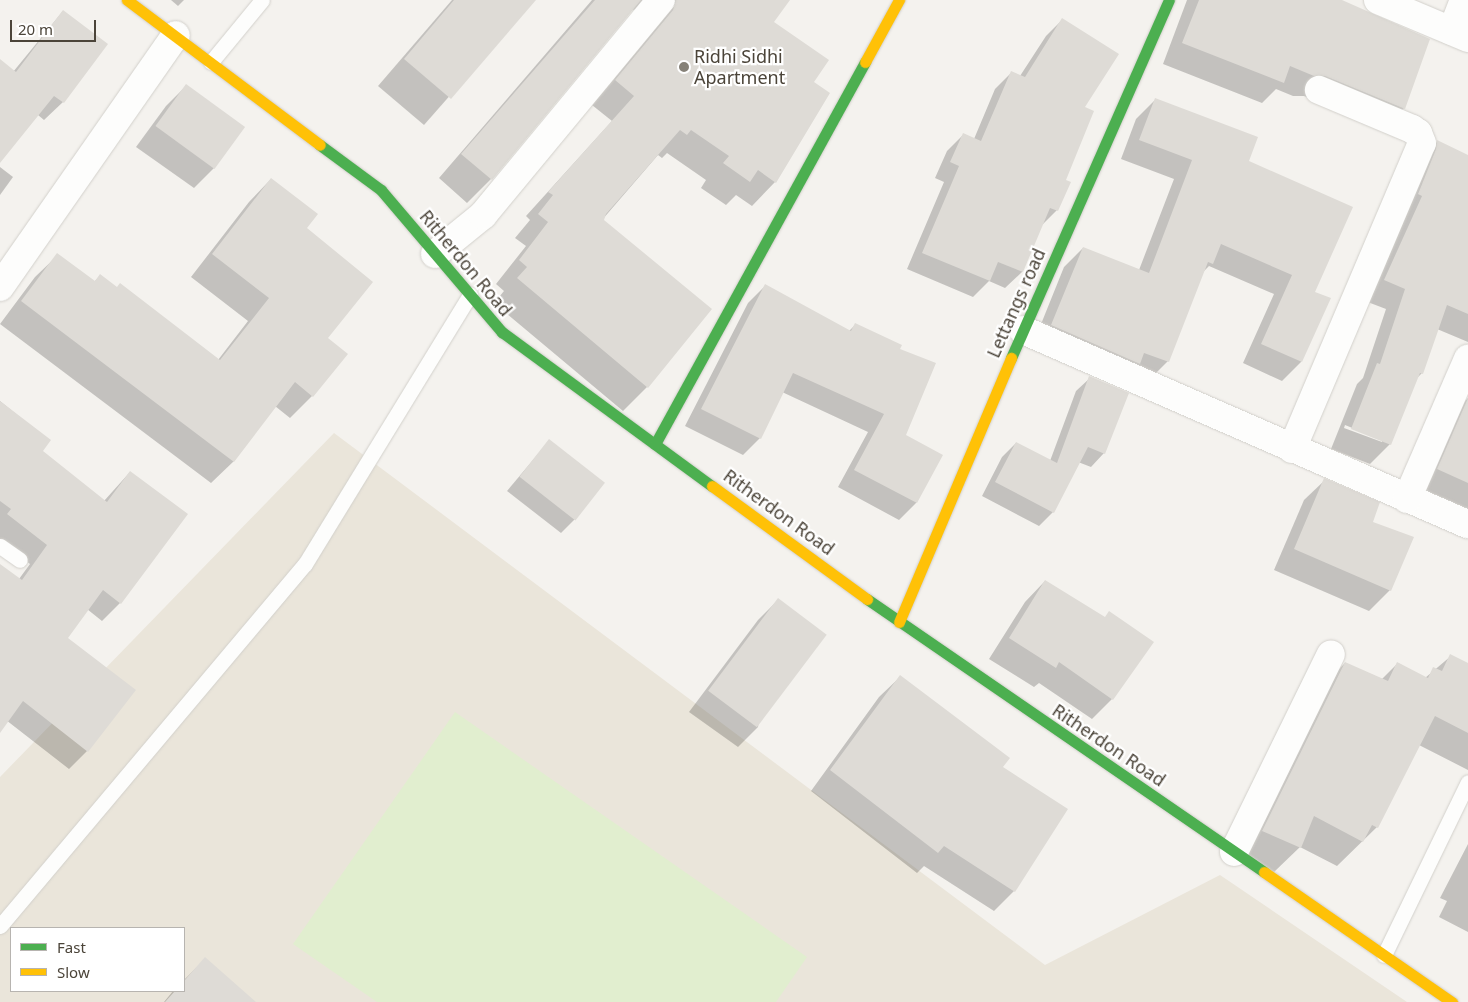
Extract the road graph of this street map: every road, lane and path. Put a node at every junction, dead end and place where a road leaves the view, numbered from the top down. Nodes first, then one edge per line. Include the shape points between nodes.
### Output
1 (127, 0) edge
2 (262, 0) edge
3 (661, 0) edge
4 (899, 0) edge
5 (1169, 0) edge
6 (1378, 0) edge
7 (1464, 0) edge
8 (1460, 34) edge
9 (176, 35) junction
10 (211, 62) junction
11 (1319, 90) dead end
12 (435, 254) junction
13 (0, 286) edge
14 (470, 295) junction
15 (1023, 330) junction
16 (1468, 359) edge
17 (655, 444) junction
18 (1292, 449) junction
19 (1407, 499) junction
20 (1468, 524) edge
21 (0, 546) edge
22 (20, 560) dead end
23 (899, 622) junction
24 (1331, 654) dead end
25 (1468, 782) edge
26 (1234, 852) junction
27 (0, 926) edge
28 (1384, 955) junction
29 (1452, 1002) edge

1 - 9 main road, Ritherdon Road
2 - 10 lane
3 - 12 street via 483,215
4 - 17 main road
5 - 15 main road, Lettangs road
6 - 8 street
7 - 8 street
9 - 10 main road, Ritherdon Road
9 - 13 street
10 - 12 main road, Ritherdon Road via 381,190
11 - 18 street via 1412,129 1418,133 1422,143
12 - 14 main road, Ritherdon Road
14 - 17 main road, Ritherdon Road via 502,332
14 - 27 lane via 305,564
15 - 18 street
15 - 23 main road, Lettangs road
16 - 19 street
17 - 23 main road, Ritherdon Road
18 - 19 street
19 - 20 street
21 - 22 lane
23 - 26 main road, Ritherdon Road
24 - 26 street
25 - 28 lane
26 - 28 main road, Ritherdon Road
28 - 29 main road, Ritherdon Road

